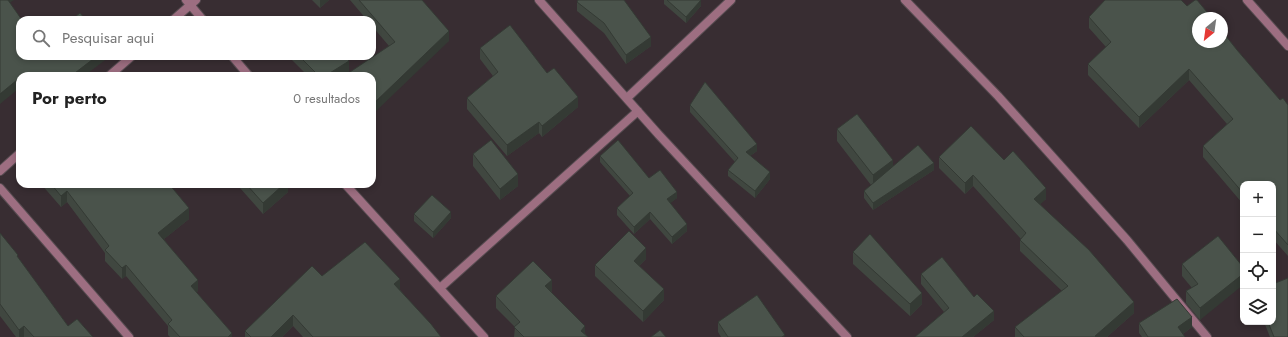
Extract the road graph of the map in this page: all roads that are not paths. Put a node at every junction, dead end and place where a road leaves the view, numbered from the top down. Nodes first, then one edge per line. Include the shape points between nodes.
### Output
1 (539, 0) edge
2 (731, 0) edge
3 (905, 0) edge
4 (1246, 0) edge
5 (191, 2) edge
6 (177, 16) edge
7 (200, 16) edge
8 (1288, 46) edge
9 (127, 60) edge
10 (235, 60) edge
11 (114, 72) edge
12 (246, 72) edge
13 (627, 98) junction
14 (638, 111) junction
15 (16, 157) edge
16 (0, 171) edge
17 (0, 188) edge
18 (348, 188) edge
19 (440, 288) junction
20 (128, 337) edge
21 (484, 337) edge
22 (847, 337) edge
23 (1207, 337) edge

1 - 13 street
2 - 13 street
3 - 23 street via 998,96 1126,240
4 - 8 street
5 - 6 street
5 - 7 street
9 - 11 street
10 - 12 street
13 - 14 street
14 - 19 street
14 - 22 street
15 - 16 street
17 - 20 street
18 - 19 street
19 - 21 street

